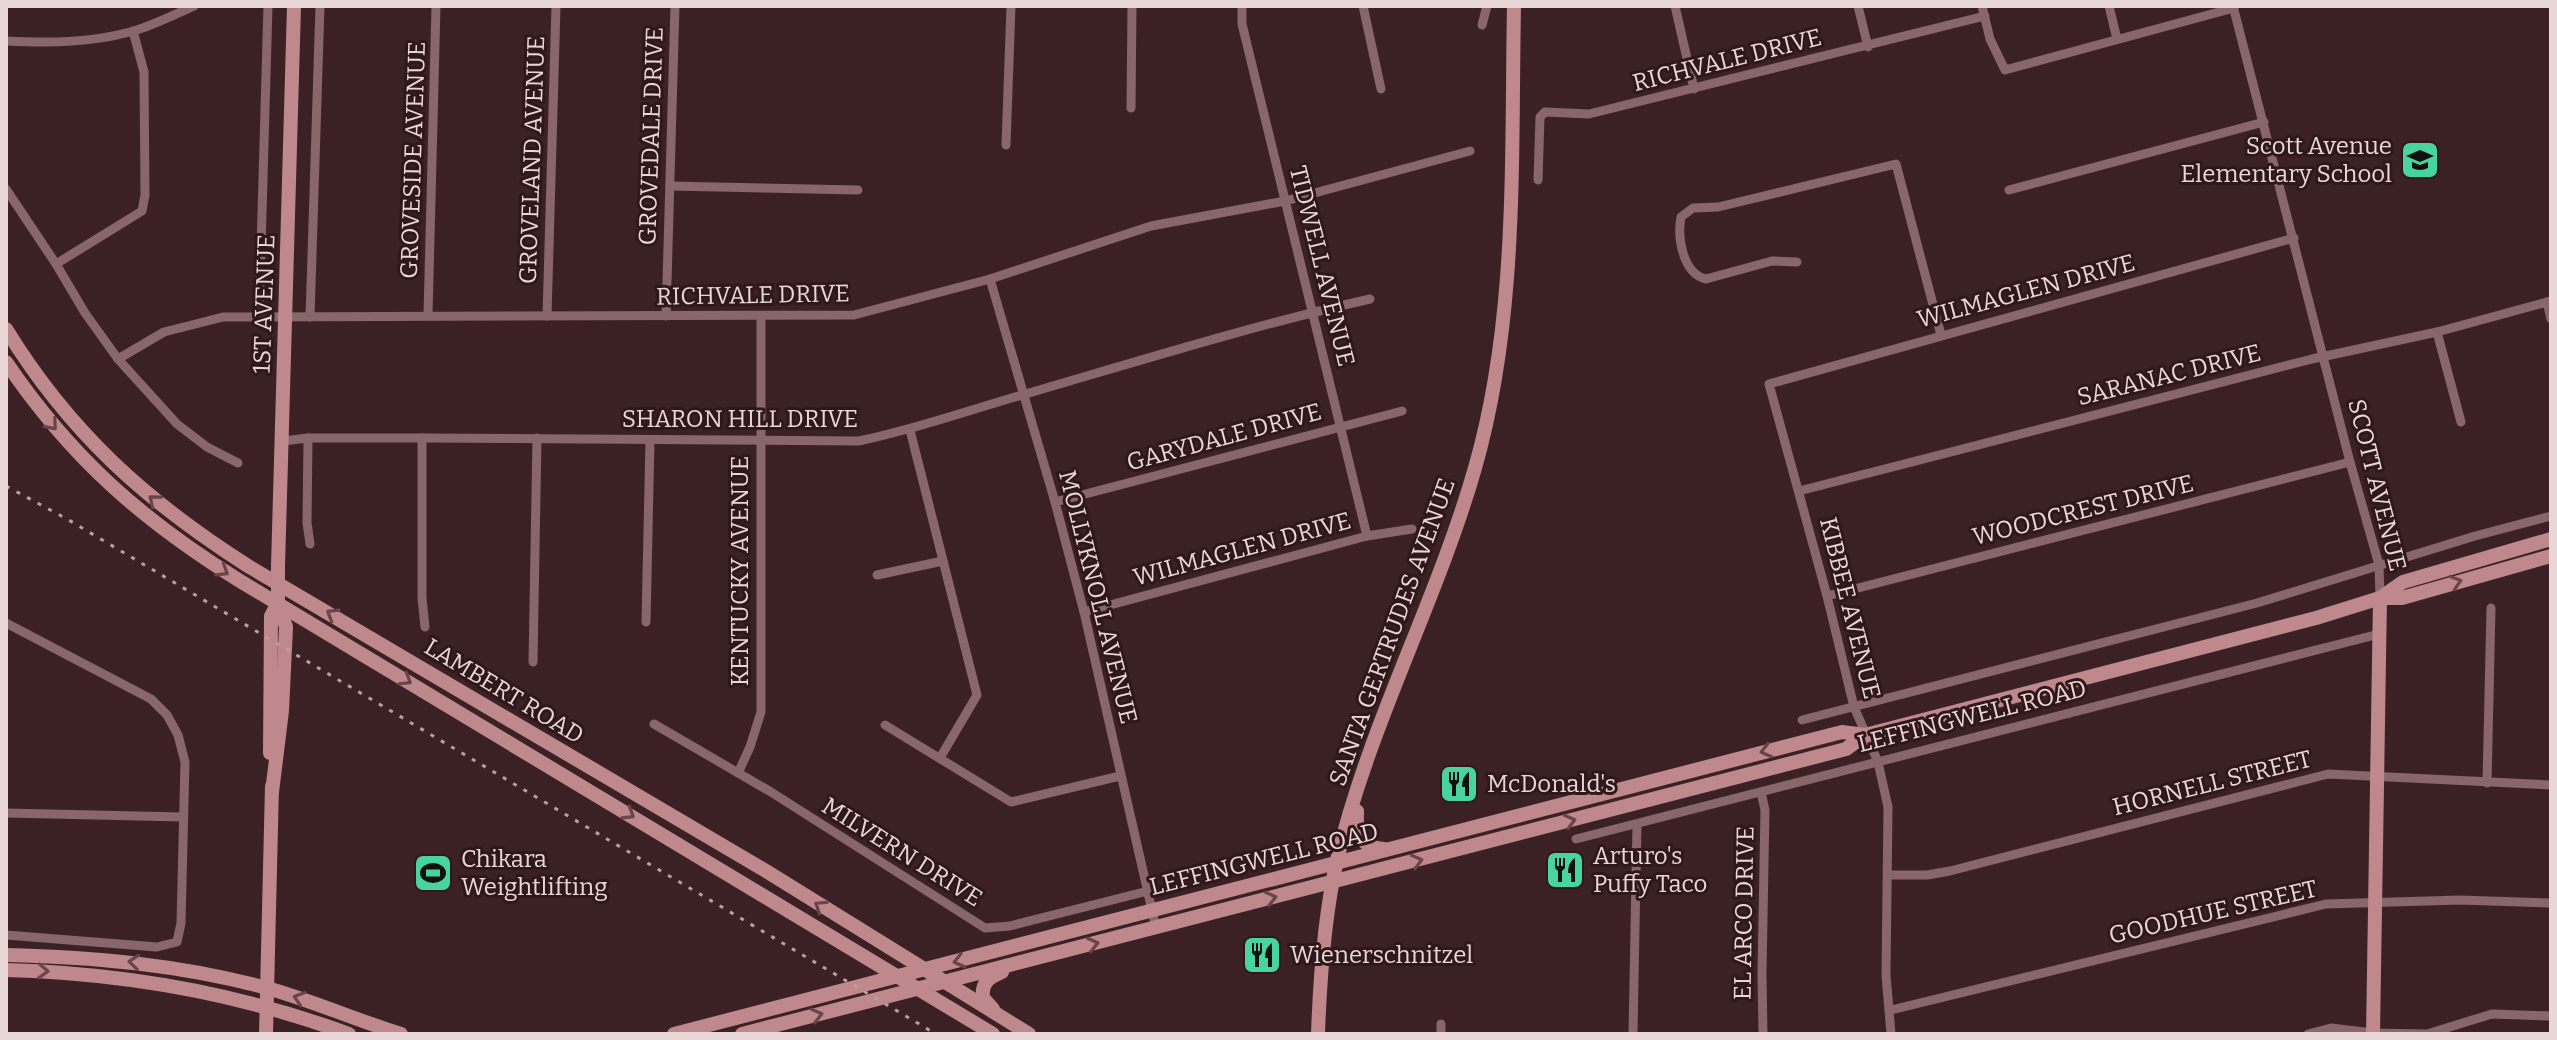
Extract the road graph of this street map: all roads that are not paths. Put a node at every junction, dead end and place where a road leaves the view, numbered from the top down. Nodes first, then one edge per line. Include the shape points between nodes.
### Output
1 (194, 6) edge
2 (268, 6) edge
3 (294, 6) edge
4 (320, 6) edge
5 (436, 6) edge
6 (556, 6) edge
7 (675, 6) edge
8 (1011, 6) edge
9 (1132, 6) edge
10 (1242, 6) edge
11 (1363, 6) edge
12 (1487, 6) edge
13 (1514, 6) edge
14 (1675, 6) edge
15 (1858, 6) edge
16 (2109, 6) edge
17 (2234, 7) edge
18 (1983, 11) edge
19 (1482, 25) dead end
20 (133, 31) junction
21 (2117, 39) junction
22 (6, 41) edge
23 (1868, 47) junction
24 (1381, 89) dead end
25 (1694, 89) junction
26 (1131, 108) dead end
27 (2264, 122) junction
28 (1006, 145) dead end
29 (1470, 151) dead end
30 (1538, 180) dead end
31 (670, 186) junction
32 (6, 189) edge
33 (858, 190) dead end
34 (2009, 190) dead end
35 (1285, 201) junction
36 (18, 210) junction
37 (6, 217) edge
38 (2294, 238) junction
39 (1797, 262) dead end
40 (56, 264) junction
41 (990, 279) junction
42 (1370, 299) dead end
43 (2549, 302) edge
44 (1311, 312) junction
45 (428, 315) junction
46 (547, 316) junction
47 (666, 316) junction
48 (259, 317) junction
49 (286, 317) junction
50 (310, 317) junction
51 (761, 317) junction
52 (2551, 319) edge
53 (6, 329) edge
54 (2437, 332) junction
55 (1941, 335) junction
56 (2322, 356) junction
57 (118, 359) junction
58 (6, 362) edge
59 (1769, 384) joint
60 (1025, 394) junction
61 (1402, 411) dead end
62 (2461, 422) dead end
63 (1343, 427) junction
64 (910, 430) junction
65 (308, 438) junction
66 (422, 438) junction
67 (537, 438) junction
68 (650, 440) junction
69 (760, 440) junction
70 (283, 441) junction
71 (2350, 462) junction
72 (238, 463) dead end
73 (1799, 491) junction
74 (1055, 502) junction
75 (2551, 516) edge
76 (1412, 529) dead end
77 (1367, 536) junction
78 (2551, 539) edge
79 (310, 544) dead end
80 (2551, 556) edge
81 (943, 561) junction
82 (2379, 565) junction
83 (877, 575) dead end
84 (279, 583) junction
85 (1827, 596) junction
86 (2380, 598) junction
87 (278, 603) junction
88 (2491, 608) dead end
89 (1084, 612) junction
90 (646, 622) dead end
91 (9, 624) edge
92 (425, 627) dead end
93 (2379, 634) junction
94 (6, 637) edge
95 (533, 662) dead end
96 (269, 678) junction
97 (1854, 707) junction
98 (282, 719) junction
99 (1802, 720) dead end
100 (654, 724) dead end
101 (885, 725) dead end
102 (1865, 735) junction
103 (940, 758) junction
104 (1878, 762) junction
105 (738, 773) junction
106 (2376, 775) junction
107 (1120, 776) junction
108 (2487, 783) junction
109 (2551, 785) edge
110 (1358, 786) junction
111 (272, 792) junction
112 (1761, 792) junction
113 (6, 813) edge
114 (183, 817) junction
115 (1637, 824) junction
116 (1576, 839) dead end
117 (1392, 848) junction
118 (1337, 863) junction
119 (1889, 875) junction
120 (1334, 882) junction
121 (1148, 891) junction
122 (2375, 903) junction
123 (2551, 903) edge
124 (1152, 911) junction
125 (1156, 928) junction
126 (827, 934) junction
127 (6, 935) edge
128 (6, 955) edge
129 (1017, 964) junction
130 (6, 970) edge
131 (924, 970) junction
132 (898, 977) junction
133 (944, 982) junction
134 (863, 986) junction
135 (269, 989) junction
136 (919, 989) junction
137 (268, 1007) junction
138 (1891, 1010) junction
139 (2551, 1016) edge
140 (1026, 1032) edge
141 (266, 1034) edge
142 (349, 1034) edge
143 (401, 1034) edge
144 (674, 1034) edge
145 (742, 1034) edge
146 (993, 1034) edge
147 (1318, 1034) edge
148 (1633, 1034) edge
149 (1763, 1034) edge
150 (1891, 1034) edge
151 (2308, 1034) edge
152 (2373, 1034) edge

1 - 20 street
2 - 48 street
3 - 49 main road, 1ST AVENUE
4 - 50 street
5 - 45 street, GROVESIDE AVENUE
6 - 46 street, GROVELAND AVENUE
7 - 31 street, GROVEDALE DRIVE
8 - 28 street
9 - 26 street
10 - 35 street, TIDWELL AVENUE
11 - 24 street
12 - 19 street
13 - 110 main road, SANTA GERTRUDES AVENUE via 1510,233 1505,314 1490,408 1445,564
14 - 25 street
15 - 23 street
16 - 21 street
17 - 21 street
17 - 27 street, SCOTT AVENUE
18 - 21 street via 2005,70
18 - 23 street, RICHVALE DRIVE
20 - 22 street via 61,44
20 - 40 street via 144,72 142,211
23 - 25 street, RICHVALE DRIVE
25 - 30 street, RICHVALE DRIVE via 1589,114 1545,112 1539,126
27 - 34 street
27 - 38 street, SCOTT AVENUE
29 - 35 street, RICHVALE DRIVE
31 - 33 street
31 - 47 street, GROVEDALE DRIVE
32 - 36 street
35 - 41 street, RICHVALE DRIVE via 1151,226
35 - 44 street, TIDWELL AVENUE
36 - 37 street
36 - 40 street
38 - 55 street, WILMAGLEN DRIVE
38 - 56 street, SCOTT AVENUE
39 - 55 street via 1772,261 1706,279 1696,277 1678,229 1681,217 1693,208 1718,207 1896,164
40 - 57 street
41 - 51 street, RICHVALE DRIVE via 854,315
41 - 60 street, MOLLYKNOLL AVENUE
42 - 44 street, SHARON HILL DRIVE
43 - 52 street
43 - 54 street, SARANAC DRIVE
44 - 60 street, SHARON HILL DRIVE
44 - 63 street, TIDWELL AVENUE
45 - 46 street, RICHVALE DRIVE
45 - 50 street, RICHVALE DRIVE
46 - 47 street, RICHVALE DRIVE
47 - 51 street, RICHVALE DRIVE
48 - 49 street, RICHVALE DRIVE
48 - 57 street, RICHVALE DRIVE via 223,317 164,332
49 - 50 street, RICHVALE DRIVE
49 - 70 main road, 1ST AVENUE
51 - 69 street, KENTUCKY AVENUE
84 -> 53 main road, LAMBERT ROAD via 189,528 132,482 63,410
54 - 56 street, SARANAC DRIVE
54 - 62 street
55 - 59 street, WILMAGLEN DRIVE
56 - 71 street, SCOTT AVENUE
56 - 73 street, SARANAC DRIVE
57 - 72 street via 177,424
58 -> 87 main road, LAMBERT ROAD via 69,444 123,499 204,559
59 - 73 street, KIBBEE AVENUE
60 - 64 street, SHARON HILL DRIVE
60 - 74 street, MOLLYKNOLL AVENUE
61 - 63 street, GARYDALE DRIVE
63 - 74 street, GARYDALE DRIVE
63 - 77 street, TIDWELL AVENUE
64 - 69 street, SHARON HILL DRIVE via 859,441
64 - 81 street
65 - 66 street, SHARON HILL DRIVE
65 - 70 street, SHARON HILL DRIVE
65 - 79 street
66 - 67 street, SHARON HILL DRIVE
66 - 92 street
67 - 68 street, SHARON HILL DRIVE
67 - 95 street
68 - 69 street, SHARON HILL DRIVE
68 - 90 street
69 - 105 street, KENTUCKY AVENUE via 761,712
70 - 84 main road, 1ST AVENUE
71 - 82 street, SCOTT AVENUE
71 - 85 street, WOODCREST DRIVE
73 - 85 street, KIBBEE AVENUE
74 - 89 street, MOLLYKNOLL AVENUE
75 - 82 street, LEFFINGWELL ROAD
76 - 77 street, WILMAGLEN DRIVE
77 - 89 street, WILMAGLEN DRIVE
78 - 86 main road, LEFFINGWELL ROAD via 2403,582
86 -> 80 main road, LEFFINGWELL ROAD via 2402,598
81 - 83 street
81 - 103 street via 977,695
82 - 86 street, SCOTT AVENUE
82 - 97 street, LEFFINGWELL ROAD via 2257,603
84 - 87 main road, 1ST AVENUE
131 -> 84 main road, LAMBERT ROAD
85 - 97 street, KIBBEE AVENUE
86 - 93 main road, SCOTT AVENUE
86 - 102 main road, LEFFINGWELL ROAD
87 - 96 main road, 1ST AVENUE via 271,616
87 - 98 main road, 1ST AVENUE via 286,627
87 -> 126 main road, LAMBERT ROAD
88 - 108 street
89 - 107 street, MOLLYKNOLL AVENUE
91 - 94 street
91 - 114 street via 133,688 167,715 185,762
93 - 104 street, LEFFINGWELL ROAD
93 - 106 main road, SCOTT AVENUE
96 - 98 main road via 275,685 273,718
96 - 111 main road, 1ST AVENUE
97 - 99 street, LEFFINGWELL ROAD
97 - 102 street, KIBBEE AVENUE
98 - 111 main road, 1ST AVENUE
100 - 105 street, MILVERN DRIVE
101 - 103 street
102 - 104 street, KIBBEE AVENUE
102 -> 117 main road, LEFFINGWELL ROAD via 1842,732
120 -> 102 main road, LEFFINGWELL ROAD via 1846,749
103 - 107 street via 1011,802
104 - 112 street, LEFFINGWELL ROAD
104 - 119 street, KIBBEE AVENUE via 1888,807
105 - 121 street, MILVERN DRIVE via 985,928
106 - 108 street, HORNELL STREET
106 - 119 street, HORNELL STREET via 2328,774 1950,871
106 - 122 main road, SCOTT AVENUE
107 - 121 street, MOLLYKNOLL AVENUE
108 - 109 street, HORNELL STREET
110 - 117 main road via 1359,835 1373,848
110 - 118 main road, SANTA GERTRUDES AVENUE
111 - 135 main road, 1ST AVENUE
112 - 115 street, LEFFINGWELL ROAD
112 - 149 street, EL ARCO DRIVE
113 - 114 street
114 - 127 street via 177,942 157,947
115 - 116 street, LEFFINGWELL ROAD
115 - 148 street
117 - 118 main road, LEFFINGWELL ROAD
118 - 120 main road, SANTA GERTRUDES AVENUE
118 - 124 main road, LEFFINGWELL ROAD
119 - 138 street, KIBBEE AVENUE via 1886,975
125 -> 120 main road, LEFFINGWELL ROAD
120 - 147 main road, SANTA GERTRUDES AVENUE
121 - 124 street, MOLLYKNOLL AVENUE
122 - 123 street, GOODHUE STREET
122 - 138 street, GOODHUE STREET via 2326,904
122 - 152 main road, SCOTT AVENUE
124 - 125 street, MOLLYKNOLL AVENUE
124 -> 131 main road, LEFFINGWELL ROAD
129 -> 125 main road, LEFFINGWELL ROAD
126 - 132 main road, LAMBERT ROAD
126 - 134 main road via 866,970
135 -> 128 main road via 144,963
129 - 133 main road, LEFFINGWELL ROAD
129 - 140 main road via 988,979 982,992 986,1003
130 -> 137 main road via 140,980
131 - 132 main road, LEFFINGWELL ROAD
131 - 133 main road, LAMBERT ROAD
132 - 134 main road, LEFFINGWELL ROAD
132 - 136 main road, LAMBERT ROAD
133 - 136 main road, LEFFINGWELL ROAD
133 - 140 main road, LAMBERT ROAD
134 - 144 main road, LEFFINGWELL ROAD
135 - 137 main road, 1ST AVENUE
143 -> 135 main road
145 -> 136 main road, LEFFINGWELL ROAD
136 - 146 main road, LAMBERT ROAD
137 - 141 main road, 1ST AVENUE
137 - 142 main road
138 - 150 street, KIBBEE AVENUE
139 - 152 street via 2492,1014 2427,1034
151 - 152 street via 2331,1028

